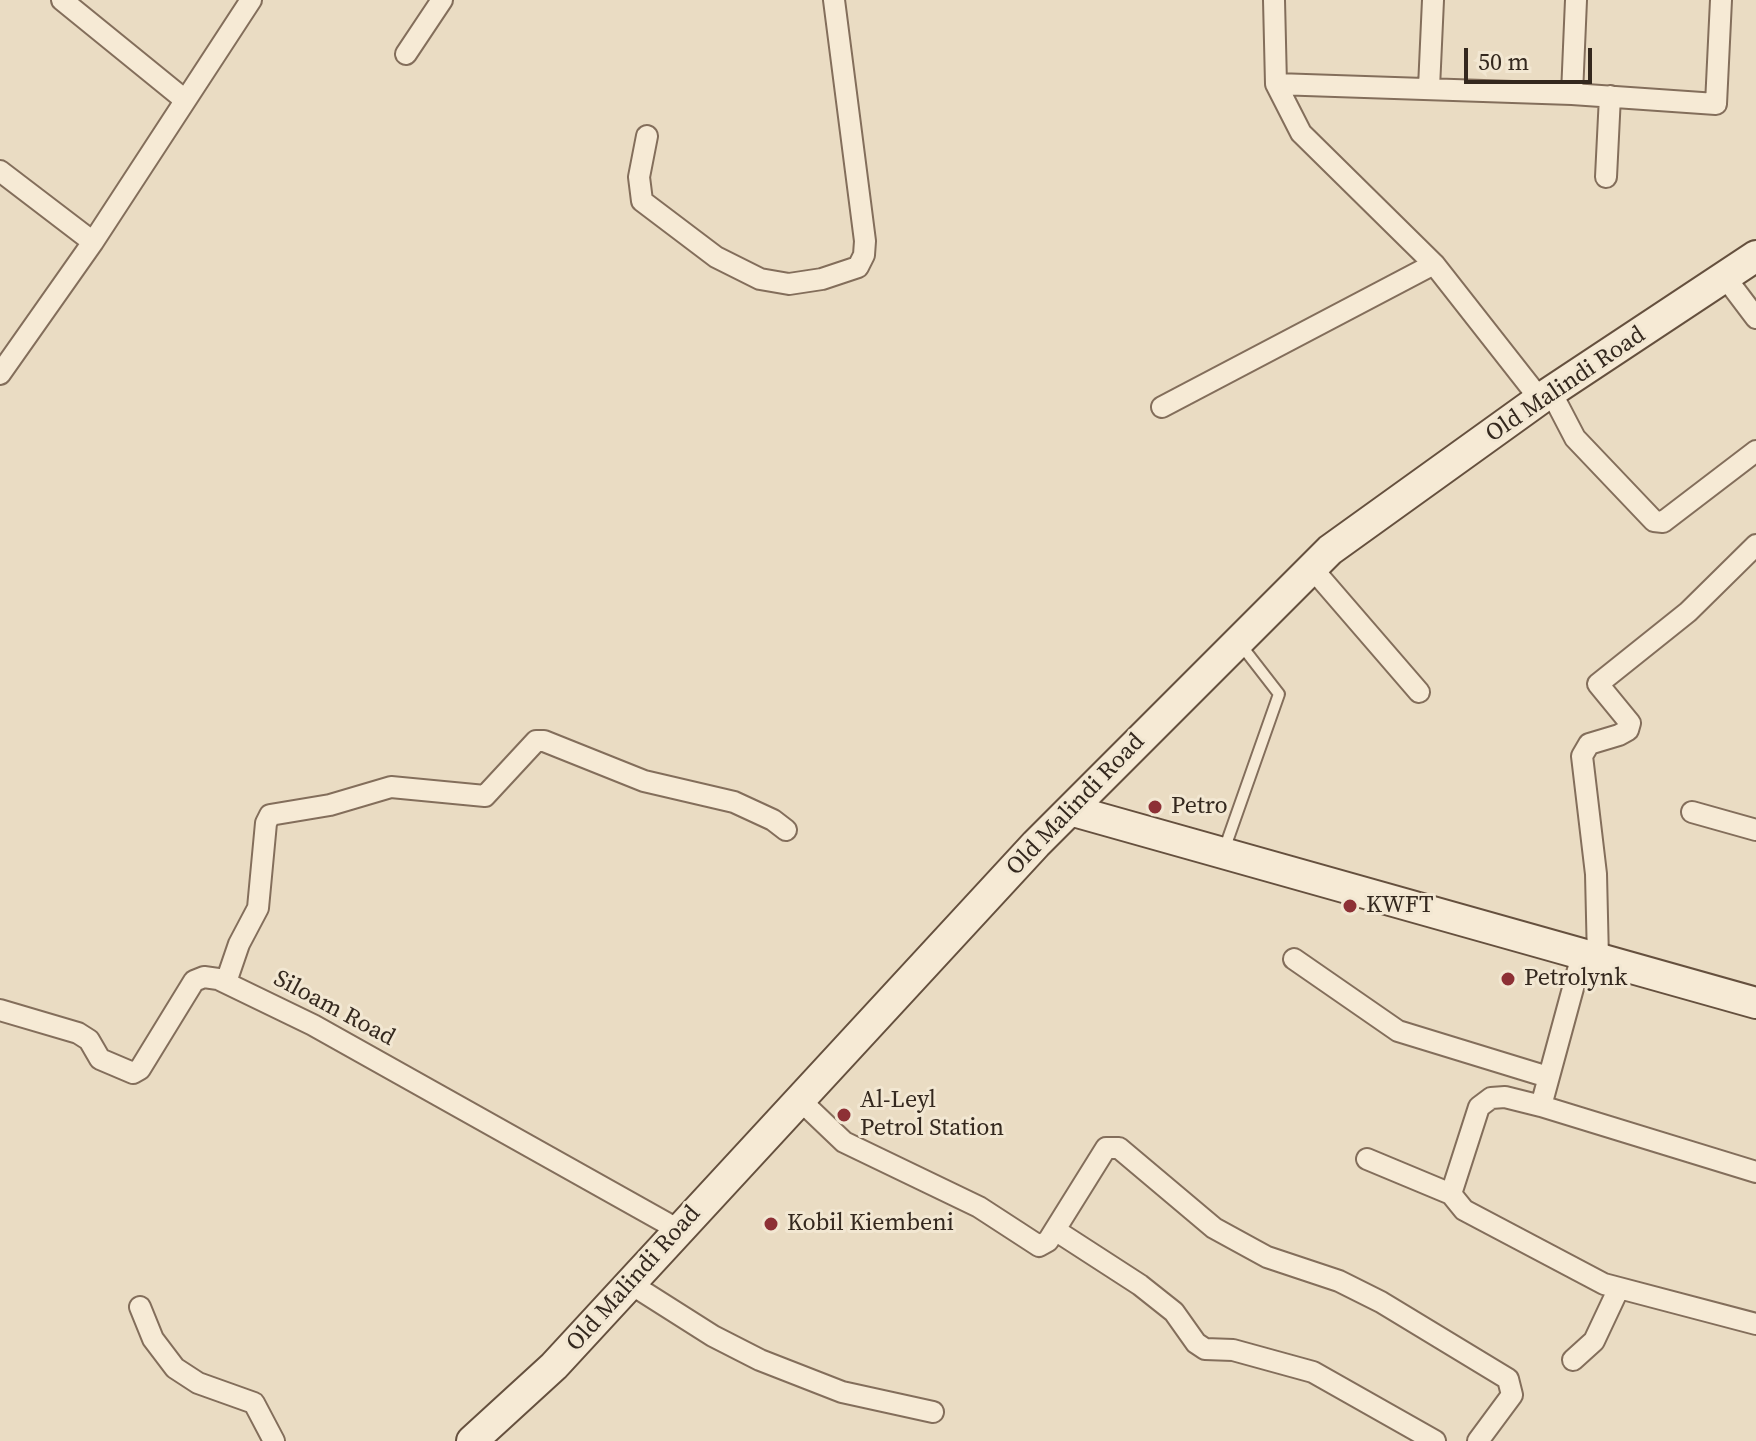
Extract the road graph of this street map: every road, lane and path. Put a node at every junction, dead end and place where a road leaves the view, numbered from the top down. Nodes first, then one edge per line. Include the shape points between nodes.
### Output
1 (62, 0) edge
2 (251, 0) edge
3 (442, 0) edge
4 (834, 0) edge
5 (1274, 0) edge
6 (1433, 0) edge
7 (1576, 0) edge
8 (1721, 0) edge
9 (406, 54) dead end
10 (1276, 84) junction
11 (1429, 88) junction
12 (1572, 94) junction
13 (1610, 96) junction
14 (185, 100) junction
15 (647, 136) dead end
16 (0, 171) edge
17 (1606, 177) dead end
18 (93, 242) junction
19 (1756, 256) edge
20 (1434, 264) junction
21 (1725, 277) junction
22 (1756, 318) edge
23 (0, 374) edge
24 (1545, 396) junction
25 (1162, 407) dead end
26 (1756, 451) edge
27 (1756, 545) edge
28 (1311, 567) junction
29 (1238, 640) junction
30 (1419, 692) dead end
31 (1070, 810) junction
32 (1692, 812) dead end
33 (786, 830) dead end
34 (1756, 830) edge
35 (1223, 854) junction
36 (1590, 957) junction
37 (1294, 959) dead end
38 (226, 982) junction
39 (1756, 1003) edge
40 (0, 1010) edge
41 (1548, 1077) junction
42 (801, 1101) junction
43 (1541, 1106) junction
44 (1367, 1159) dead end
45 (1756, 1172) edge
46 (1451, 1194) junction
47 (677, 1229) junction
48 (1055, 1230) junction
49 (631, 1284) junction
50 (1618, 1290) junction
51 (140, 1307) dead end
52 (1756, 1324) edge
53 (1573, 1360) dead end
54 (933, 1412) dead end
55 (274, 1441) edge
56 (472, 1441) edge
57 (1435, 1441) edge
58 (1478, 1441) edge

1 - 14 street
2 - 14 street
3 - 9 street
4 - 15 street via 865,241 858,267 789,284 760,279 716,257 642,201 639,177
5 - 10 street
6 - 11 street
7 - 12 street
8 - 13 street via 1715,114
10 - 11 street
10 - 20 street via 1301,133
11 - 12 street
12 - 13 street
13 - 17 street
14 - 18 street
16 - 18 street
18 - 23 street
19 - 21 main road, Old Malindi Road
20 - 24 street
20 - 25 street
21 - 22 street
21 - 24 main road, Old Malindi Road
24 - 26 street via 1575,438 1654,521 1663,522
24 - 28 main road, Old Malindi Road via 1351,532
27 - 36 street via 1688,612 1598,684 1630,723 1619,735 1589,744 1582,756 1596,874
28 - 29 main road, Old Malindi Road
28 - 30 street
29 - 31 main road, Old Malindi Road
29 - 35 lane via 1279,694
31 - 35 main road
31 - 42 main road, Old Malindi Road
32 - 34 street
33 - 38 street via 734,802 644,781 536,741 485,796 391,787 270,815 258,908
35 - 36 main road
36 - 39 main road
36 - 41 street
37 - 41 street via 1398,1031
38 - 40 street via 204,977 194,981 133,1073 100,1059 78,1033
38 - 47 street, Siloam Road via 450,1100
41 - 43 street
42 - 47 main road, Old Malindi Road
42 - 48 street via 844,1142 979,1207 1029,1242 1042,1246
43 - 45 street
43 - 46 street via 1505,1097 1491,1098 1479,1107
44 - 46 street
46 - 50 street via 1464,1210
47 - 49 main road, Old Malindi Road
48 - 57 street via 1140,1285 1174,1312 1205,1349 1233,1350 1313,1372
48 - 58 street via 1106,1148 1119,1148 1214,1228 1267,1257 1339,1281 1381,1302 1508,1379 1512,1395
49 - 54 street via 760,1360 842,1392
49 - 56 main road, Old Malindi Road via 526,1396
50 - 52 street
50 - 53 street via 1599,1333
51 - 55 street via 153,1339 175,1368 198,1383 254,1403

